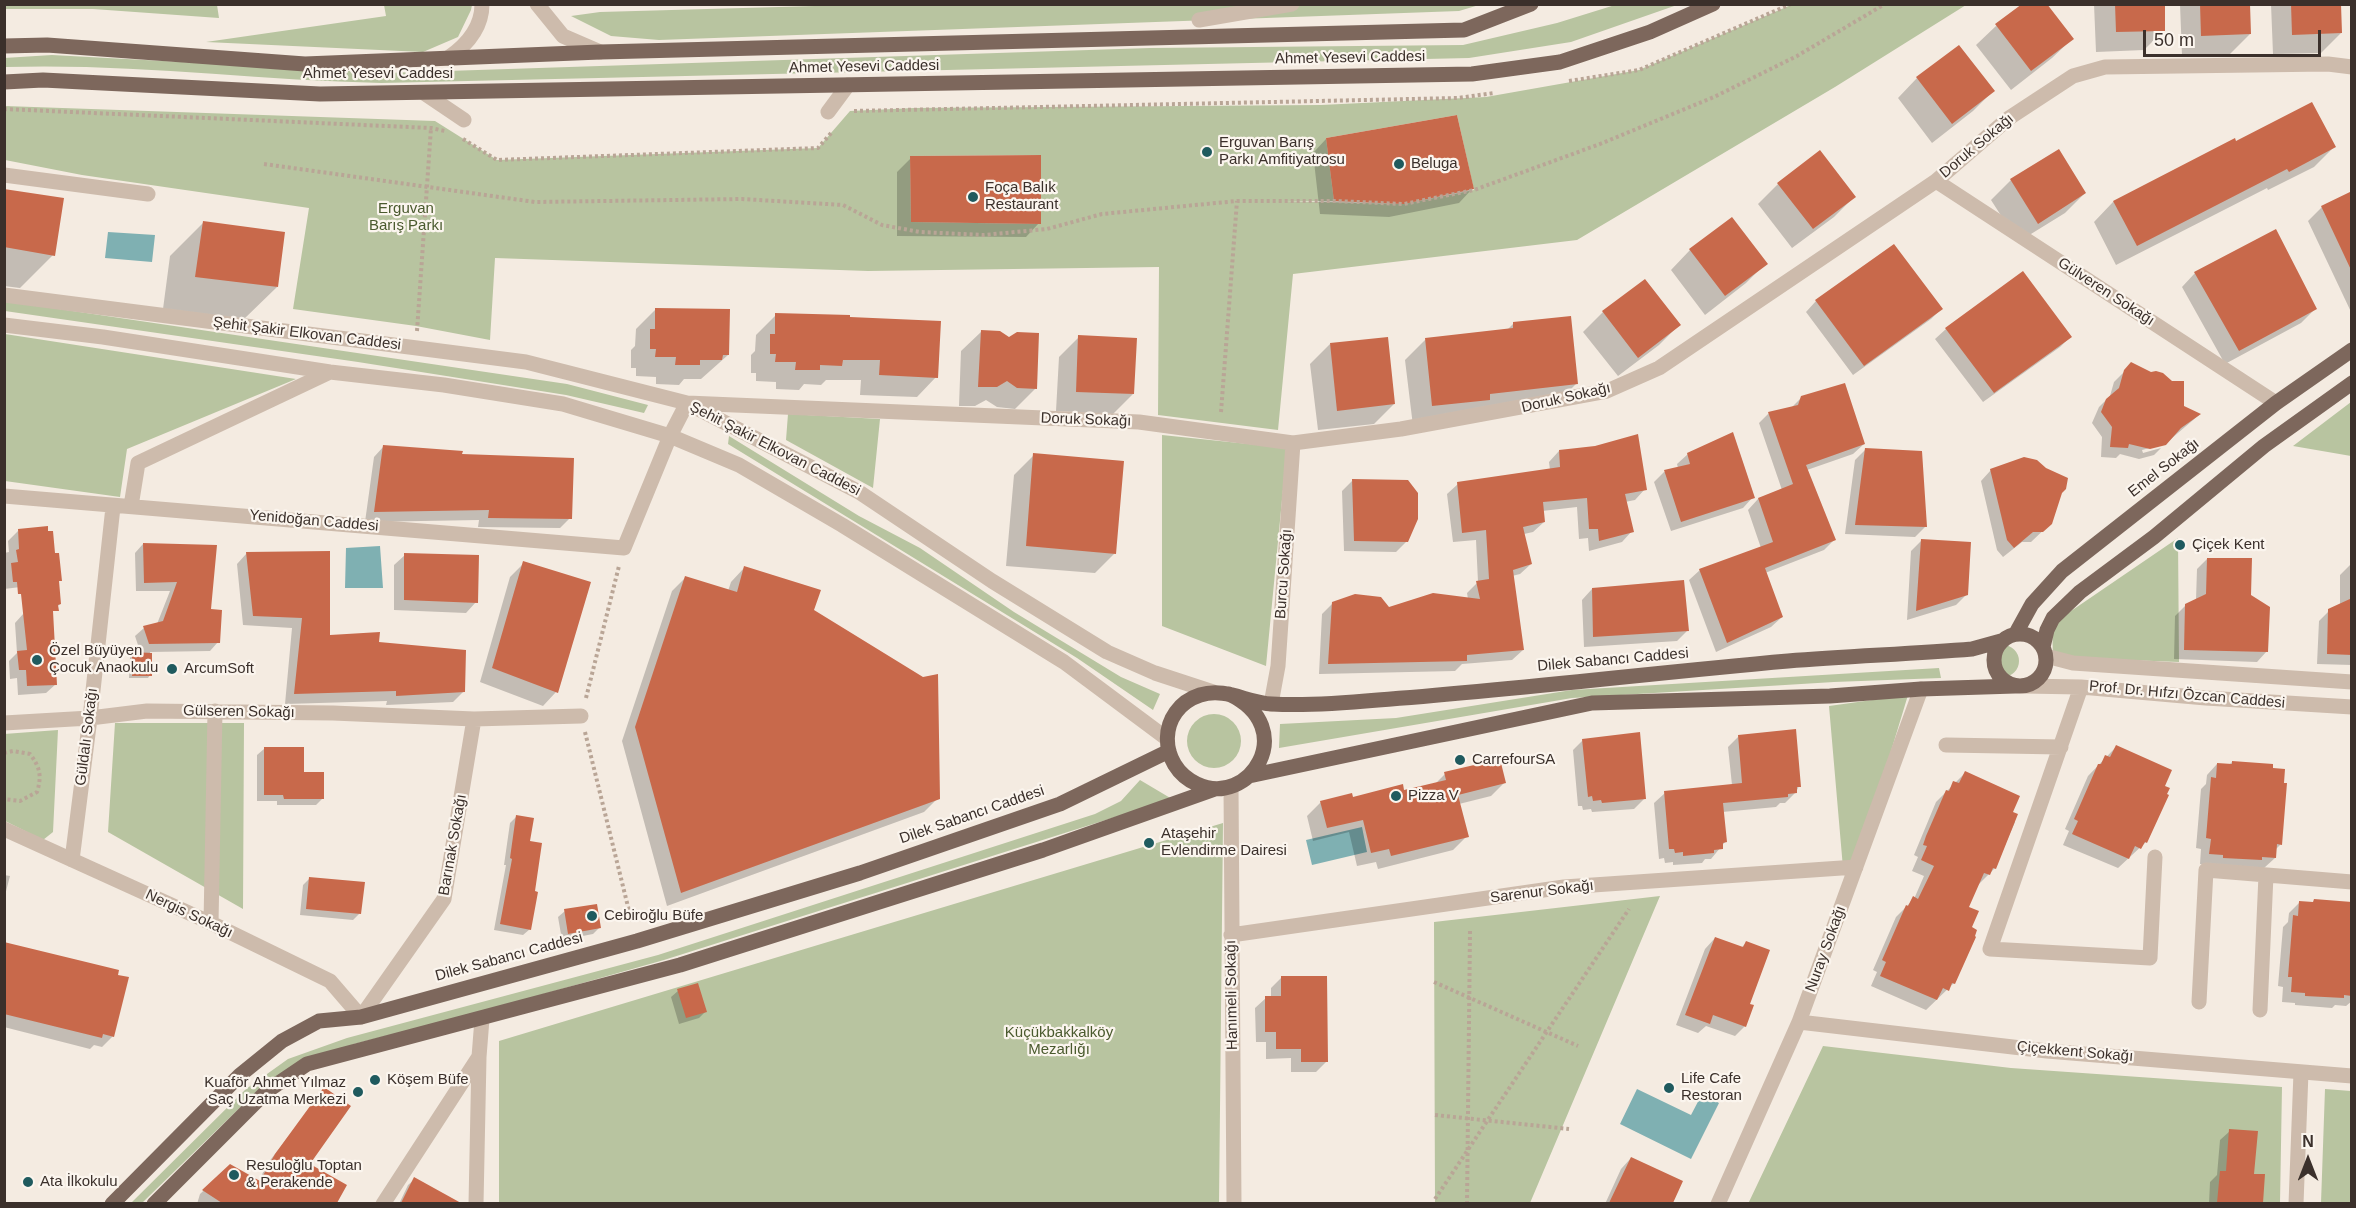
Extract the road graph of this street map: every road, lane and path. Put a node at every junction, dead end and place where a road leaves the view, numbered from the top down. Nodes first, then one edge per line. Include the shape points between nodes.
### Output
1 (482, 4) edge
2 (537, 4) edge
3 (1292, 4) edge
4 (1531, 4) edge
5 (1713, 4) edge
6 (1791, 4) edge
7 (1886, 4) edge
8 (1198, 20) dead end
9 (4, 46) edge
10 (600, 52) junction
11 (448, 58) junction
12 (2352, 67) edge
13 (4, 82) edge
14 (1560, 83) dead end
15 (848, 85) junction
16 (1503, 92) dead end
17 (424, 93) junction
18 (4, 109) edge
19 (850, 111) dead end
20 (828, 112) dead end
21 (464, 120) dead end
22 (837, 125) dead end
23 (431, 128) junction
24 (453, 133) dead end
25 (462, 138) dead end
26 (264, 164) dead end
27 (4, 175) edge
28 (1936, 181) junction
29 (428, 187) junction
30 (148, 194) dead end
31 (1237, 201) junction
32 (4, 295) edge
33 (4, 325) edge
34 (416, 348) junction
35 (2352, 350) edge
36 (330, 372) junction
37 (2352, 383) edge
38 (687, 403) junction
39 (2276, 403) junction
40 (1221, 412) dead end
41 (670, 436) junction
42 (1293, 443) junction
43 (4, 496) edge
44 (131, 506) junction
45 (113, 507) junction
46 (624, 548) junction
47 (2016, 633) junction
48 (2001, 641) junction
49 (2045, 652) junction
50 (2352, 682) edge
51 (2019, 686) junction
52 (2081, 687) junction
53 (1921, 688) junction
54 (1213, 692) junction
55 (1229, 694) junction
56 (1270, 704) junction
57 (2352, 707) edge
58 (215, 711) junction
59 (581, 716) junction
60 (90, 718) junction
61 (474, 719) junction
62 (4, 723) edge
63 (1167, 745) junction
64 (1946, 745) dead end
65 (2061, 747) junction
66 (4, 753) edge
67 (1249, 776) junction
68 (1231, 787) junction
69 (1215, 789) junction
70 (4, 799) edge
71 (4, 829) edge
72 (2155, 858) dead end
73 (72, 860) junction
74 (1856, 867) junction
75 (2266, 875) junction
76 (2352, 882) edge
77 (1629, 909) dead end
78 (211, 923) junction
79 (1470, 932) dead end
80 (1231, 935) junction
81 (637, 941) junction
82 (1434, 982) dead end
83 (1469, 998) junction
84 (2199, 1002) dead end
85 (2260, 1010) dead end
86 (361, 1017) junction
87 (482, 1019) junction
88 (1798, 1022) junction
89 (1546, 1032) junction
90 (1578, 1046) dead end
91 (478, 1057) junction
92 (2301, 1072) junction
93 (2352, 1076) edge
94 (1435, 1115) dead end
95 (1468, 1118) junction
96 (1488, 1120) junction
97 (1569, 1129) dead end
98 (1467, 1151) junction
99 (1435, 1199) dead end
100 (112, 1203) edge
101 (154, 1203) edge
102 (383, 1203) edge
103 (476, 1203) edge
104 (1234, 1203) edge
105 (1467, 1203) edge
106 (1718, 1203) edge
107 (2296, 1203) edge

1 - 11 street via 482,18 473,34
2 - 10 street via 562,36
3 - 8 street
4 - 10 main road, Ahmet Yesevi Caddesi via 1464,30
5 - 15 main road, Ahmet Yesevi Caddesi via 1650,32 1560,62 1472,74
6 - 14 path via 1639,70
7 - 31 path via 1797,56 1714,96 1600,144 1474,189 1404,204
9 - 11 main road, Ahmet Yesevi Caddesi via 47,45 305,64
10 - 11 main road, Ahmet Yesevi Caddesi
12 - 28 street, Doruk Sokağı via 2105,67 2073,76 2009,118
13 - 17 main road, Ahmet Yesevi Caddesi via 43,80 320,94
15 - 17 main road, Ahmet Yesevi Caddesi
15 - 20 street
16 - 19 path via 1458,99
17 - 21 street
18 - 23 path
22 - 25 path via 818,148 496,160
23 - 24 path
23 - 29 path
26 - 29 path
27 - 30 street
28 - 39 street, Gülveren Sokağı
28 - 42 street, Doruk Sokağı via 1659,368 1607,391 1401,429
29 - 31 path via 535,202 742,199 843,205 882,225 920,232 984,235 1047,229 1102,214
29 - 34 path
31 - 40 path
32 - 34 street, Şehit Şakir Elkovan Caddesi
33 - 36 street, Şehit Şakir Elkovan Caddesi
34 - 38 street, Şehit Şakir Elkovan Caddesi via 526,362
35 - 39 main road, Emel Sokağı
36 - 41 street, Şehit Şakir Elkovan Caddesi via 562,404
36 - 44 street via 138,463
37 - 49 main road via 2264,446 2080,592 2053,618 2047,630
38 - 41 street
38 - 42 street, Doruk Sokağı via 1139,422
38 - 54 street, Şehit Şakir Elkovan Caddesi via 859,492 1107,652
39 - 47 main road, Emel Sokağı via 2062,571 2032,604
41 - 46 street
41 - 63 street, Şehit Şakir Elkovan Caddesi via 739,465 1064,662
42 - 56 street, Burcu Sokağı via 1278,666
43 - 45 street, Yenidoğan Caddesi
44 - 45 street, Yenidoğan Caddesi
44 - 46 street, Yenidoğan Caddesi
45 - 60 street, Güldalı Sokağı
46 - 59 path
47 - 48 main road
47 - 49 main road via 2032,636
48 - 51 main road via 1994,664 2001,678
48 - 56 main road, Dilek Sabancı Caddesi via 1972,649 1791,661 1376,700
49 - 50 street, Prof. Dr. Hıfzı Özcan Caddesi via 2073,663
49 - 51 main road via 2044,672 2038,679
51 - 52 street, Prof. Dr. Hıfzı Özcan Caddesi
51 - 53 main road, Dilek Sabancı Caddesi
52 - 57 street, Prof. Dr. Hıfzı Özcan Caddesi
52 - 65 street
53 - 67 main road, Dilek Sabancı Caddesi via 1830,696 1592,703
53 - 74 street, Nuray Sokağı
54 - 55 main road, Dilek Sabancı Caddesi
54 - 63 main road, Dilek Sabancı Caddesi via 1196,696 1182,706 1172,719
55 - 56 main road, Dilek Sabancı Caddesi
55 - 67 main road, Dilek Sabancı Caddesi via 1256,713 1263,728 1261,762
58 - 60 street, Gülseren Sokağı via 147,711
58 - 61 street, Gülseren Sokağı
58 - 78 street
59 - 61 street, Gülseren Sokağı
59 - 81 path
60 - 62 street, Gülseren Sokağı
60 - 73 street, Güldalı Sokağı
61 - 86 street, Barınak Sokağı via 444,899
63 - 69 main road, Dilek Sabancı Caddesi via 1175,766 1185,778
63 - 81 main road, Dilek Sabancı Caddesi via 1060,804 860,873
64 - 65 street
65 - 72 street via 1990,948 2150,958
66 - 70 path via 30,754 39,765 41,779 38,792 20,801
67 - 68 main road, Dilek Sabancı Caddesi
68 - 69 main road, Dilek Sabancı Caddesi
68 - 80 street, Hanımeli Sokağı
69 - 87 main road, Dilek Sabancı Caddesi via 874,905 680,965
71 - 73 street, Nergis Sokağı
73 - 78 street, Nergis Sokağı
74 - 80 street, Sarenur Sokağı via 1564,887
74 - 88 street, Nuray Sokağı
75 - 76 street
75 - 84 street via 2206,870
75 - 85 street
77 - 89 path
78 - 86 street, Nergis Sokağı via 330,981
79 - 83 path
80 - 104 street, Hanımeli Sokağı
81 - 86 main road, Dilek Sabancı Caddesi
82 - 83 path
83 - 89 path
83 - 95 path
86 - 100 main road, Dilek Sabancı Caddesi via 319,1021 282,1041 240,1075
87 - 91 street
87 - 101 main road, Dilek Sabancı Caddesi via 307,1064 267,1091
88 - 92 street, Çiçekkent Sokağı via 2047,1051
88 - 106 street, Nuray Sokağı
89 - 90 path
89 - 96 path
91 - 102 street
91 - 103 street
92 - 93 street, Çiçekkent Sokağı
92 - 107 street
94 - 95 path
95 - 96 path
95 - 98 path
96 - 97 path
96 - 98 path
98 - 99 path
98 - 105 path

